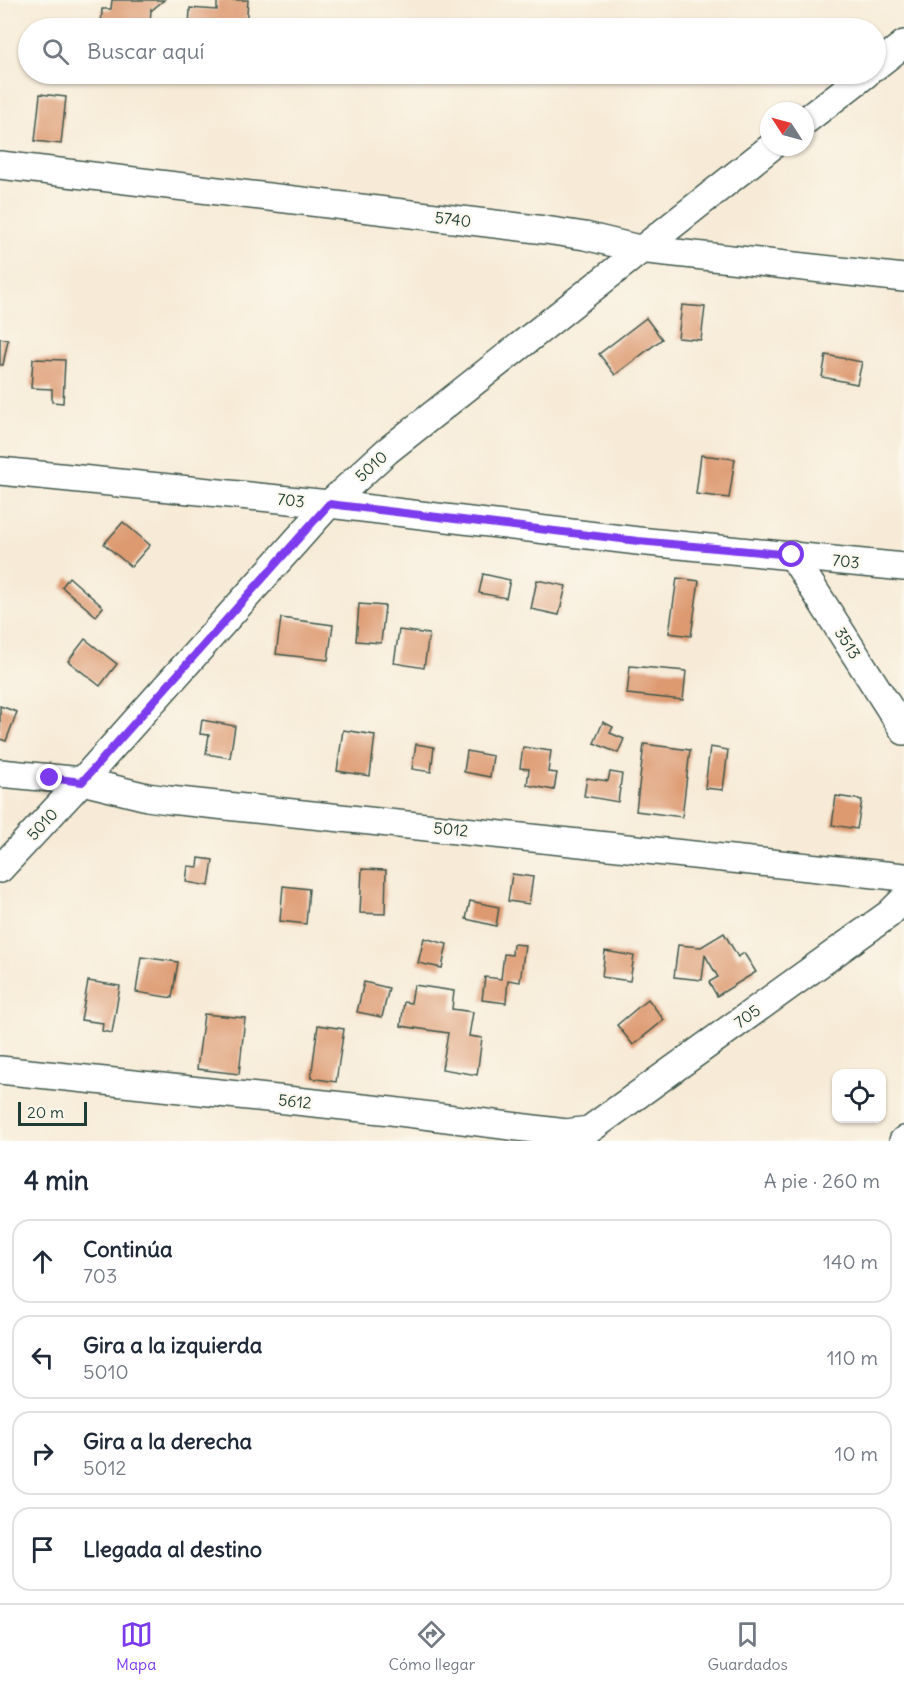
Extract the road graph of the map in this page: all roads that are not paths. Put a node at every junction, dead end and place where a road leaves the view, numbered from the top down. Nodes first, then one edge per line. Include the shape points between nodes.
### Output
1 (904, 44) edge
2 (886, 58) edge
3 (853, 84) edge
4 (814, 114) edge
5 (760, 156) edge
6 (0, 165) edge
7 (639, 249) junction
8 (904, 278) edge
9 (0, 471) edge
10 (329, 504) junction
11 (792, 555) junction
12 (904, 567) edge
13 (904, 731) edge
14 (0, 772) edge
15 (82, 782) junction
16 (0, 869) edge
17 (904, 877) edge
18 (904, 899) edge
19 (0, 1070) edge
20 (589, 1130) joint

1 - 2 street
3 - 4 street
5 - 7 street, 5010
6 - 7 street, 5740 via 545,230
7 - 8 street, 5740
7 - 10 street, 5010 via 387,451
9 - 10 street, 703
10 - 11 street, 703
10 - 15 street, 5010
11 - 12 street, 703
11 - 13 street, 3513
14 - 15 street, 5012
15 - 16 street, 5010
15 - 17 street, 5012 via 169,800
18 - 20 street, 705 via 889,914
19 - 20 street, 5612 via 566,1133

